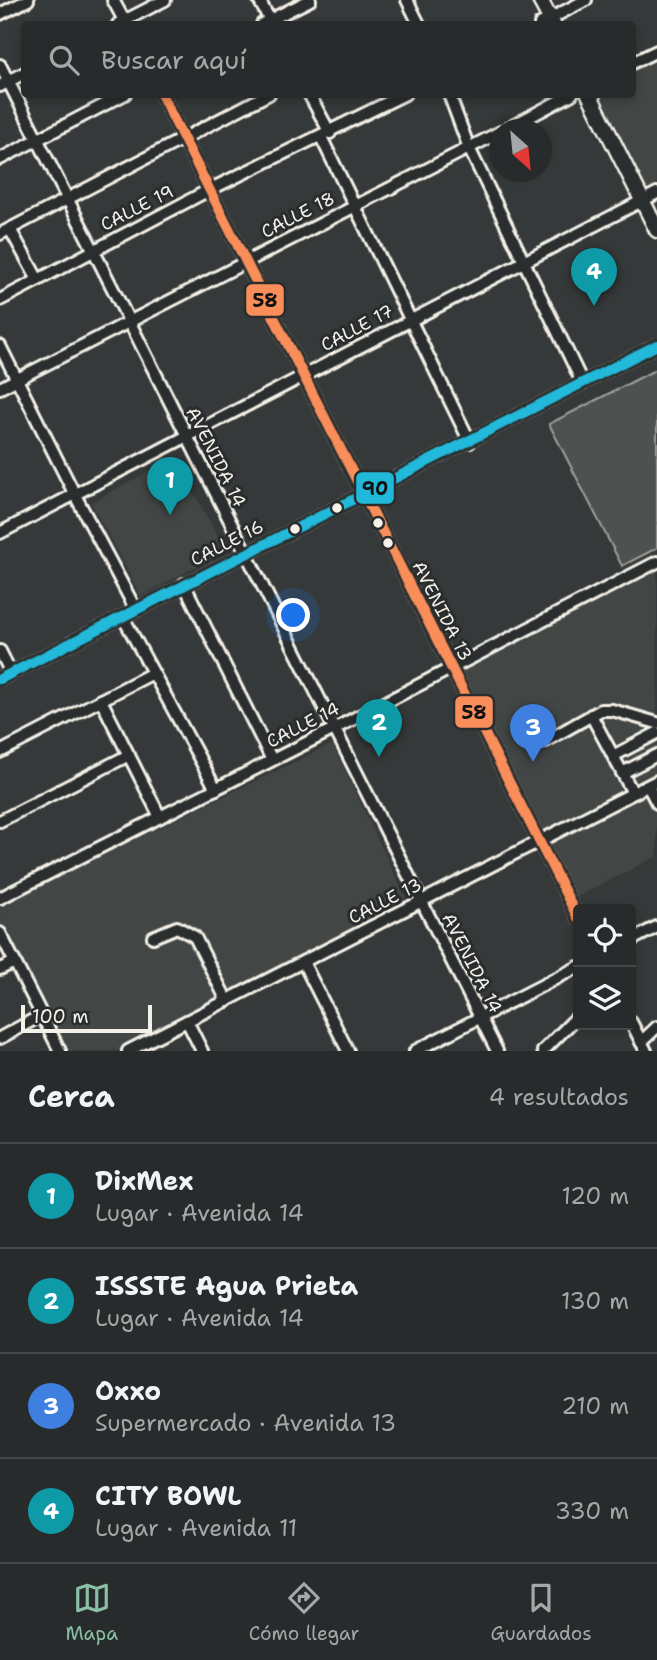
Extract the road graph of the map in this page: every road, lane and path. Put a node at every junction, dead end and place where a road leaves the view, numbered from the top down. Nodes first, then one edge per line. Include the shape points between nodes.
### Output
1 (28, 0) edge
2 (113, 0) edge
3 (165, 0) edge
4 (259, 0) edge
5 (310, 0) edge
6 (407, 0) edge
7 (540, 0) edge
8 (586, 0) edge
9 (0, 14) edge
10 (121, 21) edge
11 (126, 21) edge
12 (267, 21) edge
13 (272, 21) edge
14 (418, 21) edge
15 (547, 21) edge
16 (551, 21) edge
17 (657, 51) edge
18 (636, 61) edge
19 (0, 65) edge
20 (21, 75) edge
21 (4, 84) edge
22 (117, 98) edge
23 (163, 98) edge
24 (261, 98) edge
25 (311, 98) edge
26 (397, 98) edge
27 (450, 98) edge
28 (565, 98) edge
29 (591, 98) edge
30 (525, 119) edge
31 (325, 135) junction
32 (489, 137) edge
33 (184, 139) junction
34 (37, 140) junction
35 (469, 148) junction
36 (0, 159) edge
37 (209, 190) junction
38 (657, 193) edge
39 (67, 199) junction
40 (643, 200) junction
41 (354, 206) junction
42 (657, 230) edge
43 (5, 232) edge
44 (93, 250) junction
45 (246, 261) junction
46 (523, 261) junction
47 (38, 280) junction
48 (0, 300) edge
49 (409, 320) junction
50 (129, 322) junction
51 (657, 345) edge
52 (0, 346) edge
53 (303, 376) junction
54 (18, 379) junction
55 (582, 383) junction
56 (0, 388) edge
57 (186, 436) junction
58 (470, 442) junction
59 (364, 494) junction
60 (75, 495) junction
61 (0, 533) edge
62 (245, 553) junction
63 (657, 562) edge
64 (184, 584) junction
65 (136, 610) junction
66 (123, 617) junction
67 (0, 651) edge
68 (451, 667) junction
69 (153, 673) junction
70 (5, 676) edge
71 (101, 700) junction
72 (591, 715) junction
73 (657, 723) edge
74 (334, 729) junction
75 (657, 733) edge
76 (546, 741) dead end
77 (0, 752) edge
78 (129, 755) junction
79 (657, 755) edge
80 (613, 756) junction
81 (272, 760) junction
82 (622, 773) junction
83 (652, 784) edge
84 (216, 789) junction
85 (633, 793) junction
86 (657, 803) edge
87 (160, 817) junction
88 (0, 821) edge
89 (539, 842) junction
90 (0, 898) edge
91 (421, 902) junction
92 (573, 908) edge
93 (657, 927) edge
94 (0, 933) edge
95 (153, 937) dead end
96 (636, 938) edge
97 (15, 962) junction
98 (303, 962) junction
99 (0, 969) edge
100 (573, 970) edge
101 (227, 1001) junction
102 (42, 1015) junction
103 (480, 1017) junction
104 (187, 1021) junction
105 (573, 1021) edge
106 (657, 1027) edge
107 (635, 1030) edge
108 (0, 1038) edge
109 (643, 1047) edge
110 (60, 1051) edge
111 (128, 1051) edge
112 (202, 1051) edge
113 (348, 1051) edge
114 (415, 1051) edge
115 (497, 1051) edge
116 (543, 1051) edge

1 - 9 street
2 - 10 street
3 - 11 street
4 - 12 street
5 - 13 street
6 - 14 street
7 - 15 main road
8 - 16 street
17 - 18 street
19 - 21 street, AVENIDA 14
20 - 21 street
21 - 34 street, AVENIDA 14
22 - 34 street
23 - 33 street, AVENIDA 13
24 - 33 street
25 - 31 street
26 - 31 street, CALLE 19
27 - 35 street
28 - 30 street
29 - 40 main road
31 - 37 street, CALLE 19
31 - 41 street
32 - 35 street, CALLE 18
33 - 37 street, AVENIDA 13
33 - 39 street
34 - 36 street
34 - 39 street, AVENIDA 14
35 - 41 street, CALLE 18
35 - 46 street
37 - 44 street, CALLE 19
37 - 45 street, AVENIDA 13
38 - 40 street, CALLE 17
39 - 43 street
39 - 44 street, AVENIDA 14
40 - 42 main road
40 - 46 street, CALLE 17
41 - 45 street, CALLE 18
41 - 49 street
43 - 47 street
44 - 47 street, CALLE 19
44 - 50 street, AVENIDA 14
45 - 50 street, CALLE 18
45 - 53 street, AVENIDA 13
46 - 49 street, CALLE 17
46 - 55 street
47 - 48 street, CALLE 19
49 - 53 street, CALLE 17
49 - 58 street
50 - 54 street, CALLE 18
50 - 57 street, AVENIDA 14
51 - 55 street, CALLE 16
52 - 54 street
53 - 57 street, CALLE 17
53 - 59 street, AVENIDA 13
54 - 56 street, CALLE 18
54 - 60 street
55 - 58 street, CALLE 16
57 - 60 street, CALLE 17
57 - 62 street, AVENIDA 14
58 - 59 street, CALLE 16
59 - 62 street, CALLE 16
59 - 68 street, AVENIDA 13
60 - 61 street, CALLE 17
60 - 65 street
62 - 64 street, CALLE 16
62 - 74 street, AVENIDA 14
63 - 68 street, CALLE 14
64 - 65 street, CALLE 16
64 - 81 street
65 - 66 street, CALLE 16
66 - 69 street
66 - 70 street, CALLE 16
67 - 70 street
68 - 74 street, CALLE 14
68 - 89 street, AVENIDA 13
69 - 71 street
69 - 84 street
71 - 77 street
71 - 78 street
72 - 73 street via 612,710
72 - 76 street
72 - 80 street
74 - 81 street, CALLE 14
74 - 91 street, AVENIDA 14
75 - 80 street
78 - 87 street
78 - 88 street
79 - 82 street
80 - 82 street
81 - 84 street, CALLE 14
82 - 85 street
83 - 85 street, CALLE 13
83 - 86 street
84 - 87 street, CALLE 14
85 - 89 street, CALLE 13
87 - 90 street, CALLE 14
89 - 91 street, CALLE 13
89 - 92 street, AVENIDA 13
91 - 98 street, CALLE 13
91 - 103 street, AVENIDA 14
93 - 96 street
94 - 97 street
95 - 101 street via 177,927 195,937
97 - 99 street
97 - 102 street
98 - 101 street, CALLE 13
98 - 113 street
100 - 103 street
101 - 104 street, CALLE 13
102 - 108 street
102 - 110 street
103 - 114 street
103 - 115 street, AVENIDA 14
104 - 111 street, CALLE 13
104 - 112 street
105 - 116 street
106 - 109 street
107 - 109 street

